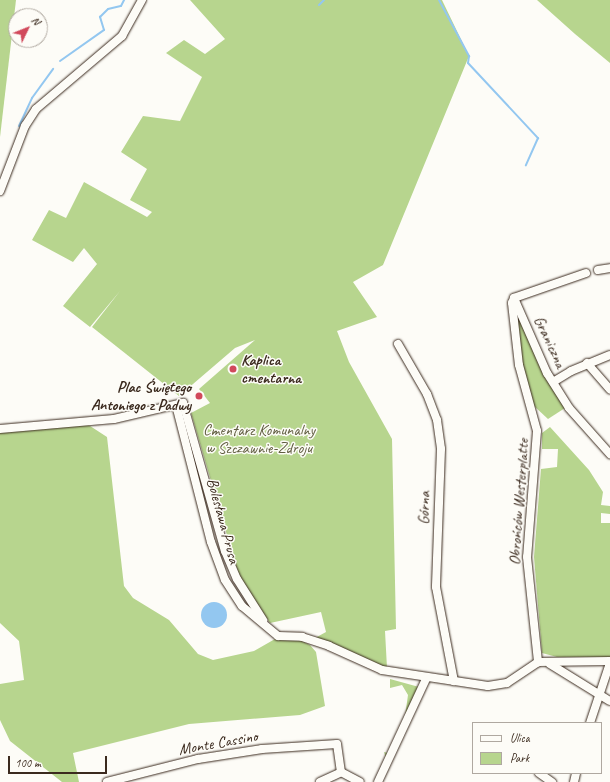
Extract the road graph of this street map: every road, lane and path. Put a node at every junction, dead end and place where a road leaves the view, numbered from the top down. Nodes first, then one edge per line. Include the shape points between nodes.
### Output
1 (142, 0) edge
2 (0, 191) edge
3 (610, 268) edge
4 (598, 270) dead end
5 (586, 273) dead end
6 (514, 298) junction
7 (398, 344) dead end
8 (610, 354) edge
9 (587, 363) junction
10 (553, 382) junction
11 (610, 389) edge
12 (0, 429) edge
13 (610, 454) edge
14 (538, 662) junction
15 (610, 662) edge
16 (549, 663) junction
17 (426, 679) junction
18 (454, 681) junction
19 (599, 692) junction
20 (610, 701) edge
21 (590, 722) edge
22 (341, 772) junction
23 (541, 774) edge
24 (380, 779) edge
25 (107, 782) edge
26 (320, 782) edge
27 (360, 782) edge
28 (552, 782) edge

1 - 2 street via 118,41 36,109 25,126
3 - 4 street
5 - 6 street
6 - 10 street, Graniczna
6 - 14 street, Obrońców Westerplatte via 512,303 519,365 537,431 527,557
7 - 18 street, Górna via 427,394 437,420 441,449 436,587
8 - 9 street
9 - 10 street
9 - 11 street, Graniczna
10 - 13 street, Graniczna via 569,408
12 - 17 street via 94,422 180,404 224,551 237,579 264,622 278,636 302,637 330,646 369,667
14 - 16 street
14 - 18 street via 521,676 498,685
15 - 16 street
15 - 19 street
16 - 19 street
17 - 18 street
17 - 24 street
19 - 20 street
19 - 21 street
22 - 25 street, Monte Cassino via 336,744 262,749 198,759
22 - 26 street
22 - 27 street
23 - 28 street

